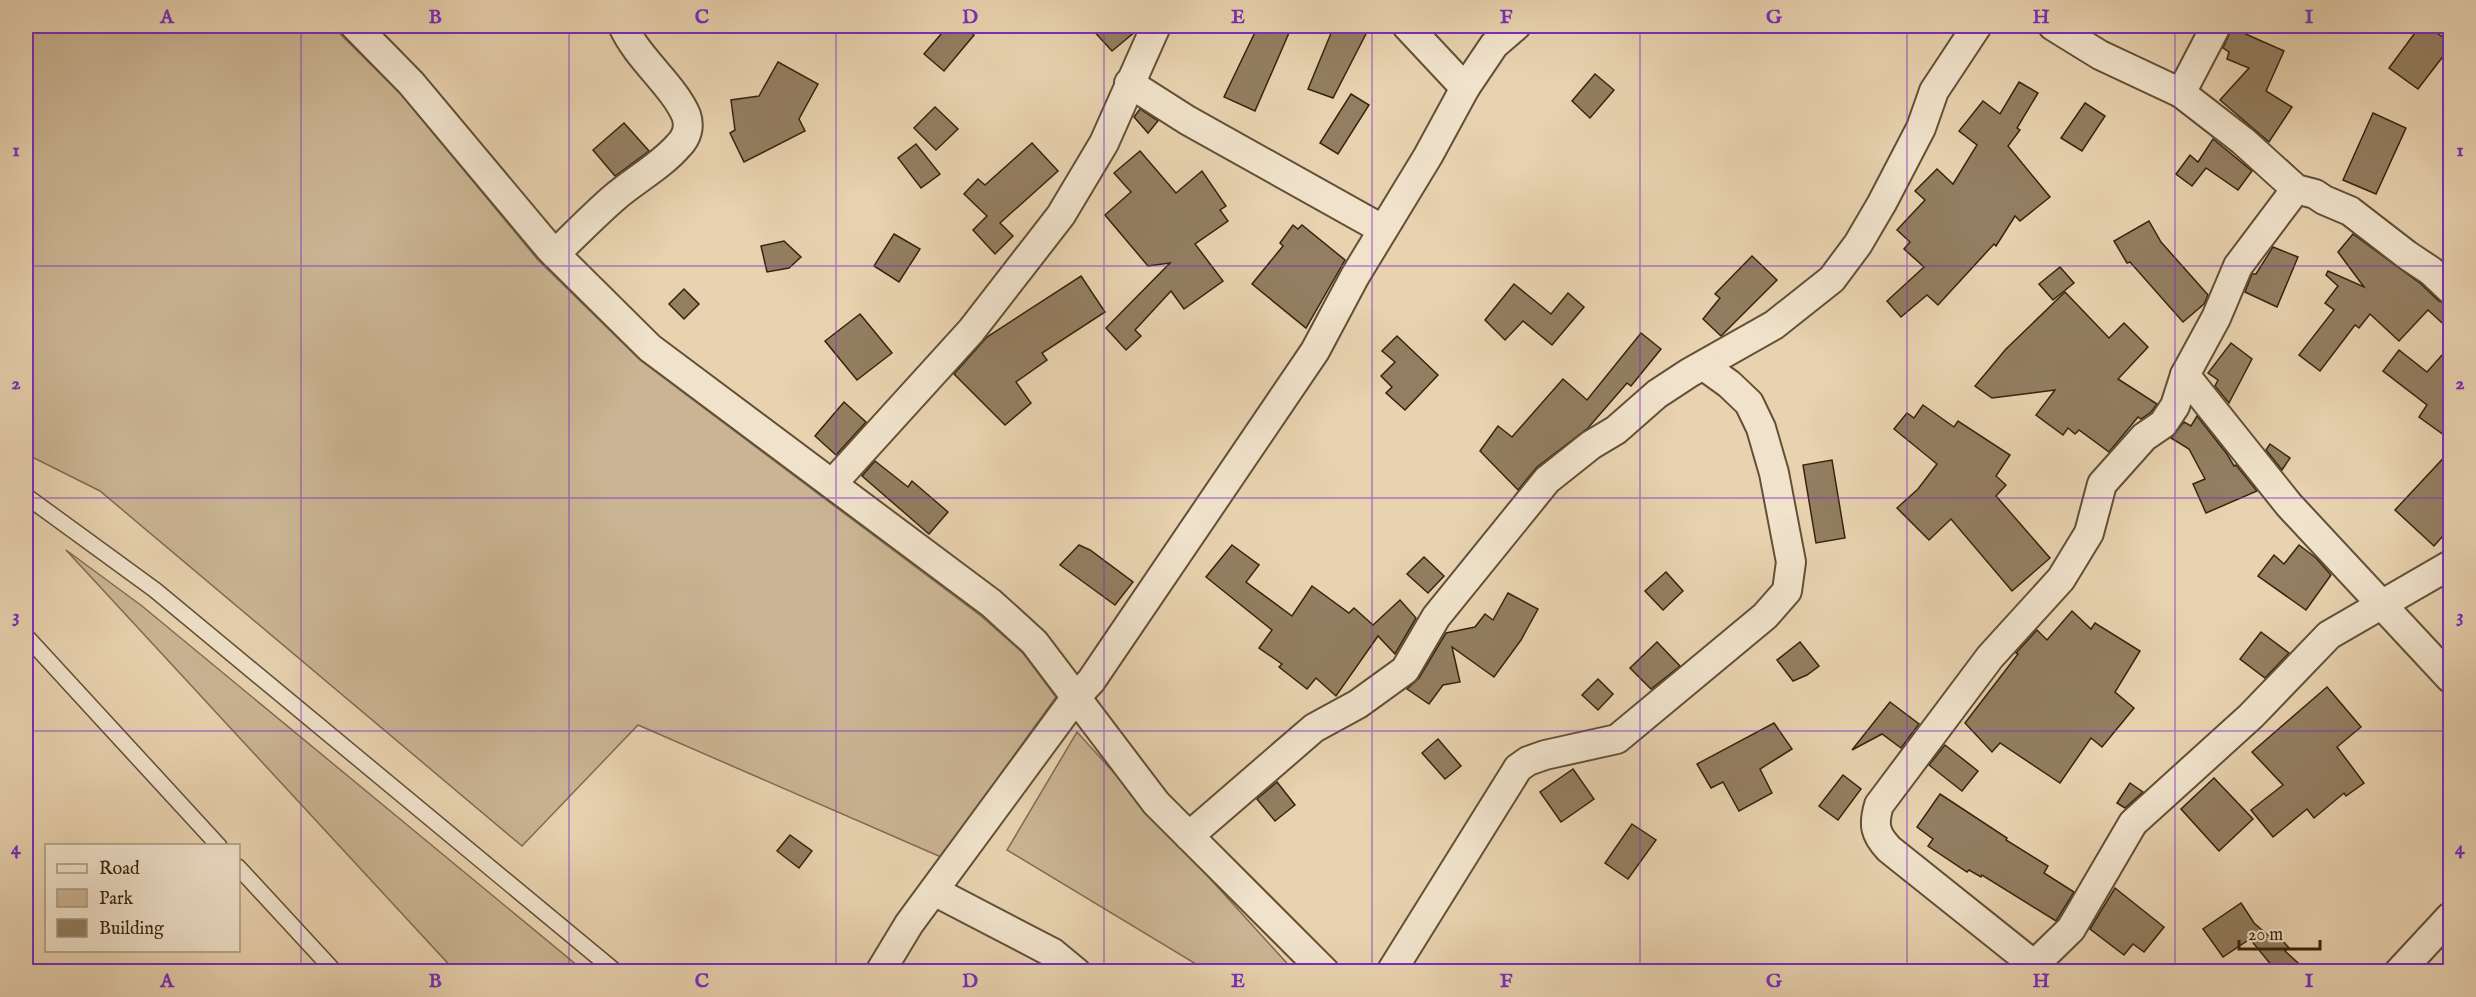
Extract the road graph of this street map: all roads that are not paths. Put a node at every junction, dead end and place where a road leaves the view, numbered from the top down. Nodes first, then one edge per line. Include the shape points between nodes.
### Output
1 (354, 26) edge
2 (623, 26) edge
3 (1156, 26) edge
4 (1407, 26) edge
5 (1516, 26) edge
6 (1977, 26) edge
7 (2053, 26) edge
8 (2216, 26) edge
9 (1129, 83) junction
10 (1465, 88) junction
11 (2181, 93) junction
12 (2296, 189) junction
13 (1382, 229) junction
14 (555, 254) junction
15 (2444, 272) edge
16 (1704, 366) junction
17 (2185, 375) junction
18 (832, 484) junction
19 (26, 496) edge
20 (2451, 565) edge
21 (2383, 603) junction
22 (26, 636) edge
23 (2451, 678) edge
24 (1076, 697) junction
25 (1189, 836) junction
26 (217, 844) edge
27 (240, 869) edge
28 (934, 891) junction
29 (2451, 917) edge
30 (2039, 968) edge
31 (335, 972) edge
32 (616, 972) edge
33 (880, 972) edge
34 (1076, 972) edge
35 (1325, 972) edge
36 (1391, 972) edge
37 (2399, 972) edge

1 - 14 street via 411,83
2 - 14 street via 679,103 687,117 686,135 680,145 615,196
3 - 9 street
4 - 10 street
5 - 10 street via 1494,45
6 - 16 street via 1934,91 1921,128 1882,203 1832,279 1774,325
7 - 11 street via 2100,54
8 - 11 street
9 - 13 street via 1187,120
9 - 18 street via 1104,143 1061,215 971,331
10 - 13 street
11 - 12 street
12 - 15 street via 2350,212 2407,255
12 - 17 street via 2238,266
13 - 24 street via 1286,396 1091,681
14 - 18 street via 650,348
16 - 25 street via 1658,394 1547,480 1436,617 1405,670 1358,704 1314,728
16 - 36 street via 1749,403 1761,428 1791,562 1787,591 1765,616 1617,739 1545,755 1518,768
17 - 21 street via 2289,505
17 - 30 street via 2175,406 2163,424 2144,437 2102,484 2089,533 2061,579 1990,657 1887,792 1874,821 1877,836 1889,849
18 - 24 street via 991,603 1034,642
19 - 32 lane via 155,590
20 - 21 street
21 - 23 street
21 - 30 street via 2329,635 2251,716 2133,823 2071,929
22 - 26 lane
24 - 25 street via 1156,803
24 - 28 street
25 - 35 street
27 - 31 lane
28 - 33 street
28 - 34 street via 1053,953
29 - 37 street

